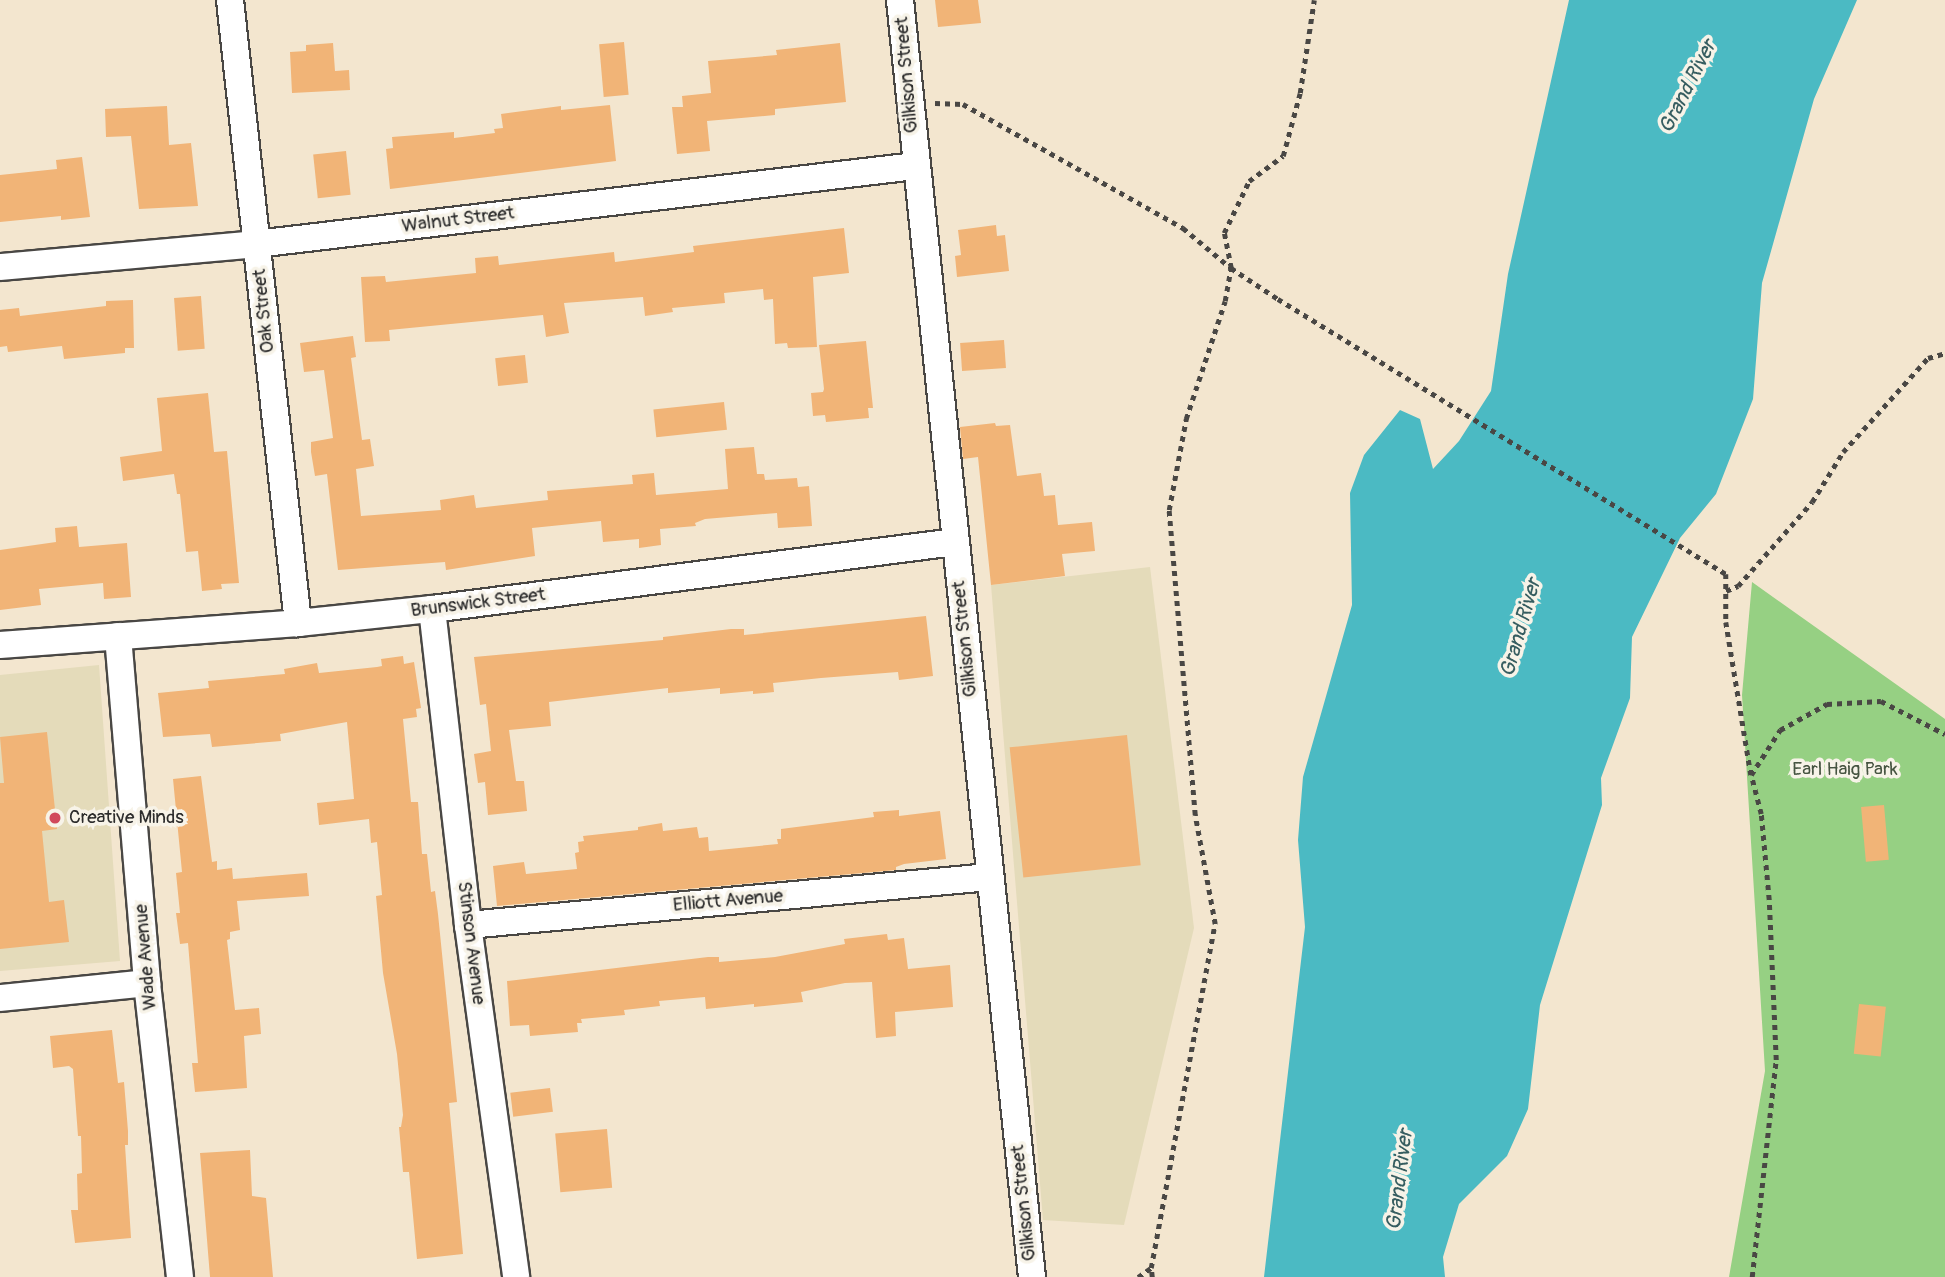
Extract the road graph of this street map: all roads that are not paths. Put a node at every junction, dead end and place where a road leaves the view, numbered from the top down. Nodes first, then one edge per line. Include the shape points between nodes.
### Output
1 (230, 0) edge
2 (900, 0) edge
3 (915, 166) junction
4 (256, 244) junction
5 (0, 267) edge
6 (955, 542) junction
7 (432, 609) junction
8 (298, 623) junction
9 (118, 636) junction
10 (0, 645) edge
11 (989, 877) junction
12 (468, 925) junction
13 (147, 983) junction
14 (0, 998) edge
15 (180, 1277) edge
16 (516, 1277) edge
17 (1032, 1277) edge

1 - 4 street, Oak Street
2 - 3 street, Gilkison Street
3 - 4 street, Walnut Street
3 - 6 street, Gilkison Street
4 - 5 street, Walnut Street
4 - 8 street, Oak Street
6 - 7 street, Brunswick Street
6 - 11 street, Gilkison Street
7 - 8 street, Brunswick Street
7 - 12 street, Stinson Avenue
8 - 9 street, Brunswick Street
9 - 10 street, Brunswick Street
9 - 13 street, Wade Avenue
11 - 12 street, Elliott Avenue
11 - 17 street, Gilkison Street
12 - 16 street, Stinson Avenue
13 - 14 street
13 - 15 street, Wade Avenue

